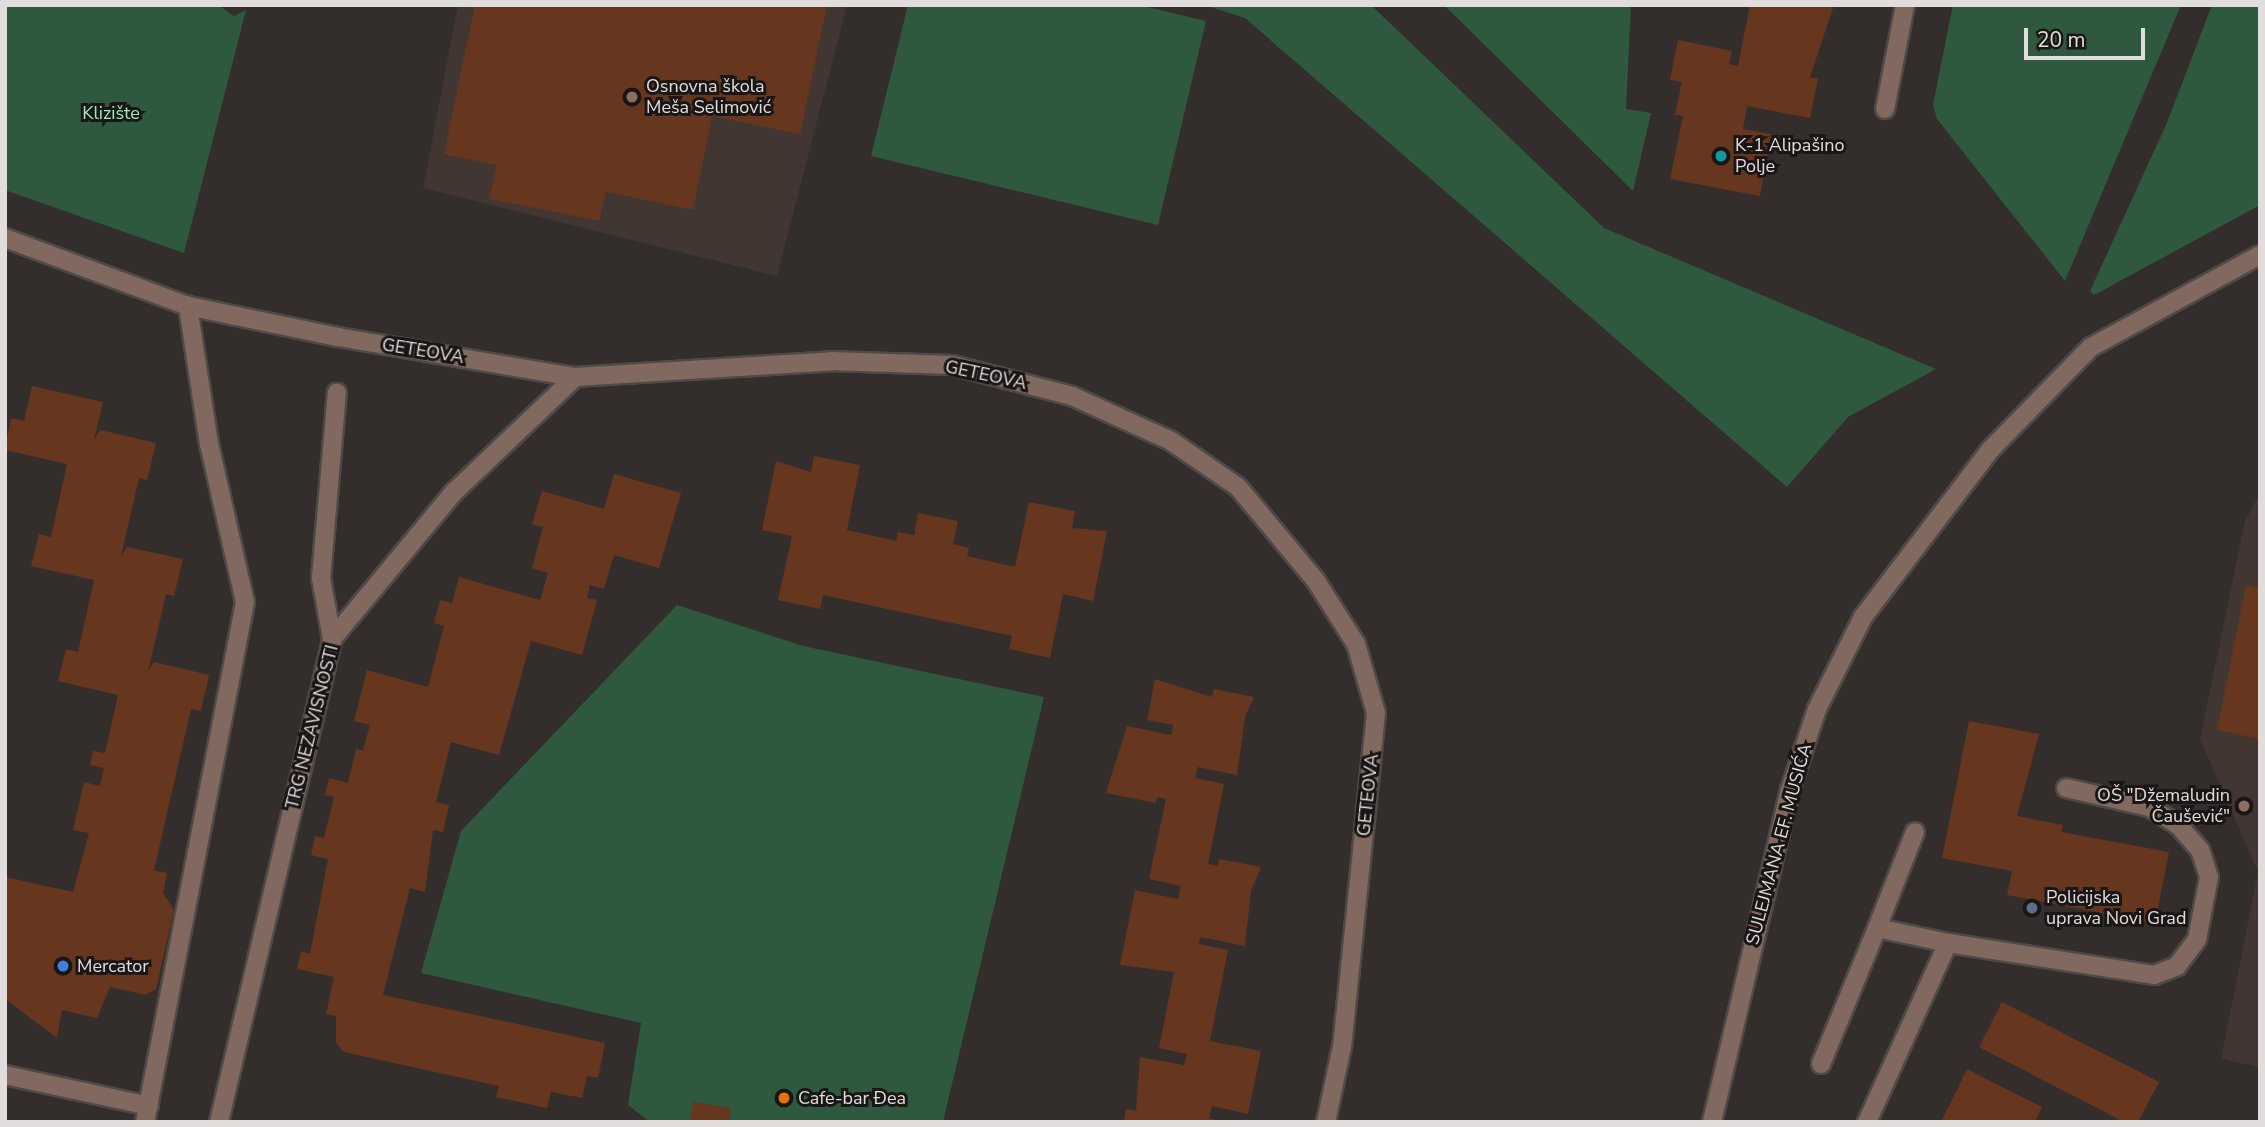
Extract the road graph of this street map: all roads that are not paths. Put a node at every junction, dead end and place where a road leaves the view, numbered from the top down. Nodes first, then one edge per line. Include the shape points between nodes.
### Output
1 (1905, 5) edge
2 (1885, 108) dead end
3 (5, 238) edge
4 (2260, 255) edge
5 (188, 306) junction
6 (575, 377) junction
7 (337, 393) dead end
8 (332, 639) junction
9 (2066, 788) dead end
10 (1915, 832) dead end
11 (1877, 928) junction
12 (1948, 943) junction
13 (1821, 1063) dead end
14 (5, 1075) edge
15 (147, 1114) edge
16 (219, 1122) edge
17 (1326, 1122) edge
18 (1712, 1122) edge
19 (1867, 1122) edge

1 - 2 street
3 - 5 street, GETEOVA
4 - 18 street, SULEJMANA EF. MUSIĆA via 2091,347 1990,450 1863,617 1817,709 1790,790
5 - 6 street, GETEOVA
5 - 15 street via 209,444 245,602
6 - 8 street, TRG NEZAVISNOSTI via 454,492
6 - 17 street, GETEOVA via 833,361 952,365 1072,396 1171,442 1238,487 1316,581 1356,644 1376,712 1342,1046
7 - 8 street via 321,578
8 - 16 street, TRG NEZAVISNOSTI
9 - 12 street via 2149,807 2178,825 2200,850 2209,877 2202,914 2197,939 2178,966 2154,975
10 - 11 street
11 - 12 street
11 - 13 street
12 - 19 street
14 - 15 street

